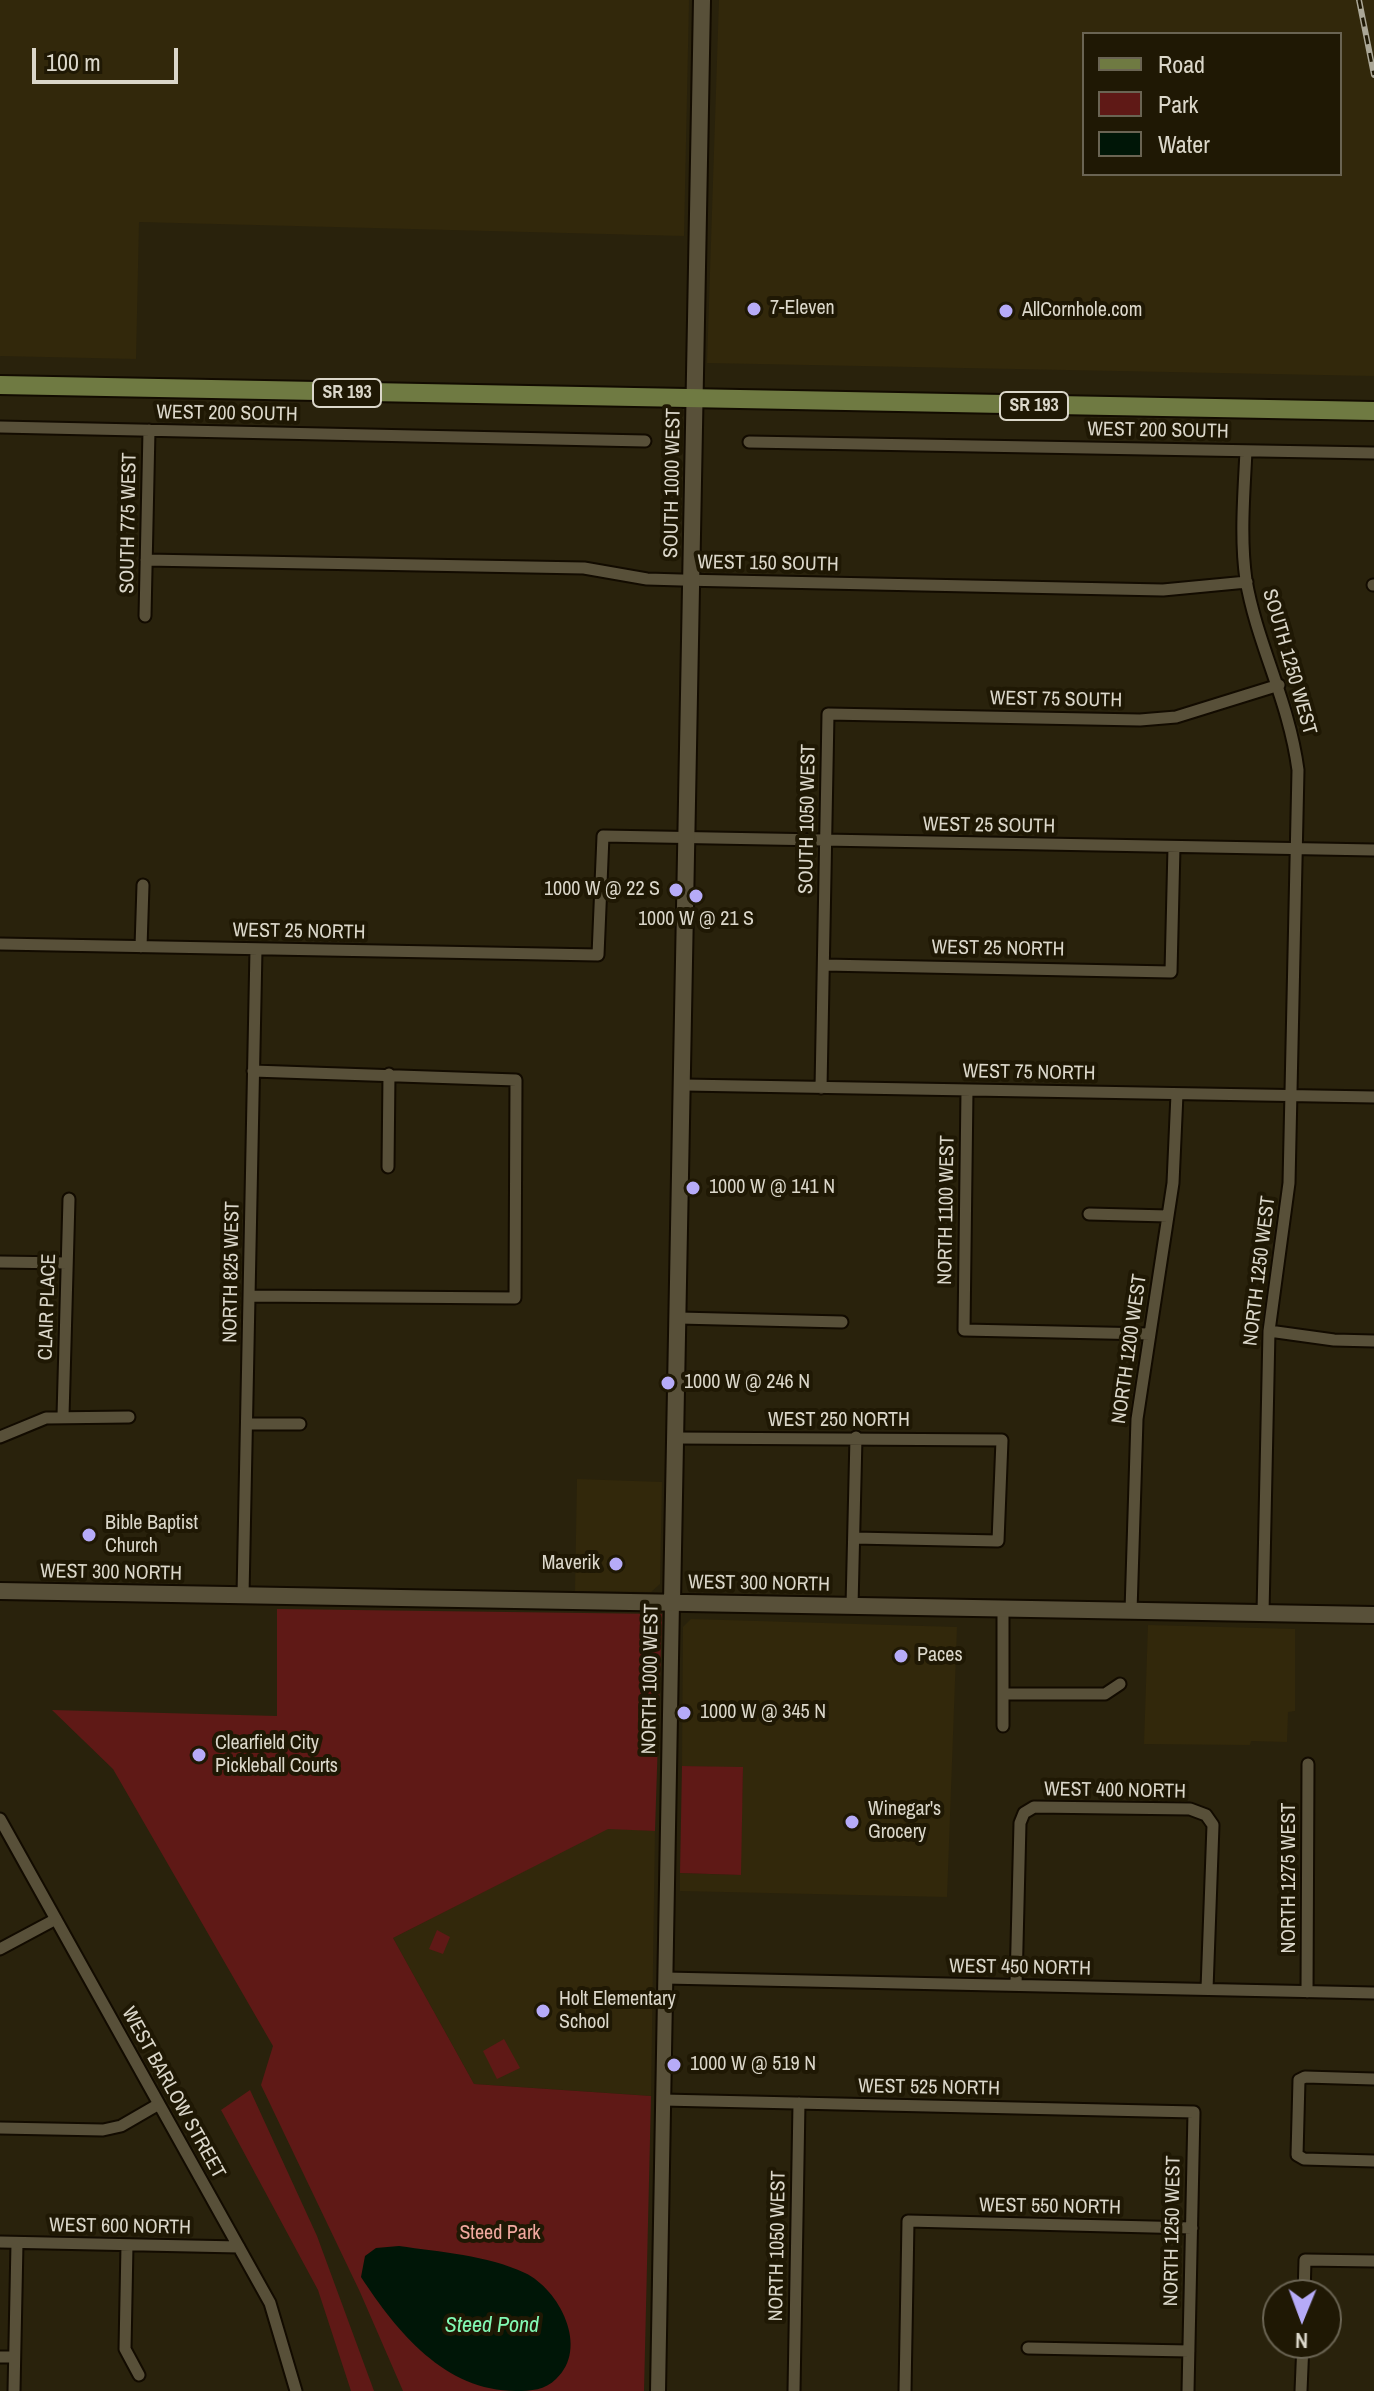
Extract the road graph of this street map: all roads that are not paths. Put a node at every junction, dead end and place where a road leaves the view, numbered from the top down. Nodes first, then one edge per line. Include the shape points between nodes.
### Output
1 (702, 0) edge
2 (0, 385) edge
3 (695, 400) junction
4 (1374, 411) edge
5 (0, 427) edge
6 (149, 430) junction
7 (645, 441) dead end
8 (749, 442) dead end
9 (1246, 451) junction
10 (1374, 453) edge
11 (146, 560) junction
12 (691, 580) junction
13 (1247, 582) junction
14 (145, 616) dead end
15 (1279, 685) junction
16 (828, 714) joint
17 (687, 839) junction
18 (826, 841) junction
19 (1174, 847) junction
20 (1296, 849) junction
21 (1374, 850) edge
22 (143, 885) dead end
23 (1294, 933) joint
24 (0, 944) edge
25 (141, 947) junction
26 (256, 949) junction
27 (598, 955) joint
28 (824, 965) junction
29 (685, 967) joint
30 (253, 1071) junction
31 (389, 1074) junction
32 (684, 1085) junction
33 (821, 1088) junction
34 (967, 1090) junction
35 (1177, 1094) junction
36 (1291, 1096) junction
37 (1374, 1097) edge
38 (388, 1167) dead end
39 (69, 1199) dead end
40 (1089, 1214) dead end
41 (1168, 1216) junction
42 (0, 1262) edge
43 (67, 1263) junction
44 (249, 1296) junction
45 (679, 1318) junction
46 (842, 1322) dead end
47 (1269, 1331) junction
48 (1150, 1334) junction
49 (1374, 1341) edge
50 (63, 1416) junction
51 (129, 1417) dead end
52 (247, 1424) junction
53 (300, 1424) dead end
54 (0, 1437) edge
55 (856, 1437) junction
56 (676, 1438) junction
57 (854, 1538) junction
58 (0, 1591) edge
59 (243, 1595) junction
60 (672, 1602) junction
61 (852, 1606) junction
62 (1003, 1608) junction
63 (1131, 1611) junction
64 (1263, 1613) junction
65 (1374, 1615) edge
66 (1120, 1684) dead end
67 (1003, 1694) junction
68 (1003, 1726) dead end
69 (1308, 1764) dead end
70 (1, 1823) edge
71 (56, 1919) junction
72 (0, 1949) edge
73 (665, 1978) junction
74 (1016, 1985) junction
75 (1207, 1989) junction
76 (1307, 1992) junction
77 (1374, 1993) edge
78 (1374, 2079) edge
79 (663, 2100) junction
80 (799, 2103) junction
81 (159, 2104) junction
82 (1194, 2112) joint
83 (0, 2128) edge
84 (1374, 2161) edge
85 (1192, 2228) junction
86 (0, 2242) edge
87 (17, 2243) junction
88 (127, 2245) junction
89 (239, 2247) junction
90 (1374, 2261) edge
91 (1304, 2279) edge
92 (1028, 2348) dead end
93 (1189, 2351) junction
94 (0, 2357) edge
95 (14, 2357) junction
96 (1302, 2359) edge
97 (139, 2375) dead end
98 (14, 2391) edge
99 (296, 2391) edge
100 (658, 2391) edge
101 (794, 2391) edge
102 (905, 2391) edge
103 (1188, 2391) edge
104 (1301, 2391) edge

1 - 3 main road, SOUTH 1000 WEST
2 - 3 main road, SR 193
3 - 4 main road, SR 193
3 - 12 main road, SOUTH 1000 WEST
5 - 6 street, WEST 200 SOUTH
6 - 7 street, WEST 200 SOUTH
6 - 11 street, SOUTH 775 WEST
8 - 9 street, WEST 200 SOUTH
9 - 10 street, WEST 200 SOUTH
9 - 13 street, SOUTH 1250 WEST
11 - 12 street, WEST 150 SOUTH via 584,568
11 - 14 street, SOUTH 775 WEST
12 - 13 street, WEST 150 SOUTH via 1163,590
12 - 17 main road, SOUTH 1000 WEST
13 - 15 street, SOUTH 1250 WEST
15 - 16 street, WEST 75 SOUTH via 1176,717 1140,720
15 - 20 street, SOUTH 1250 WEST via 1293,729 1298,770
16 - 18 street, SOUTH 1050 WEST
17 - 18 street, WEST 25 SOUTH
17 - 27 street, WEST 25 SOUTH via 603,836
17 - 29 main road, SOUTH 1000 WEST
18 - 19 street, WEST 25 SOUTH
18 - 28 street, SOUTH 1050 WEST
19 - 20 street, WEST 25 SOUTH
19 - 28 street, WEST 25 NORTH via 1171,972
20 - 21 street, WEST 25 SOUTH
20 - 23 street, SOUTH 1250 WEST
22 - 25 street
23 - 36 street, NORTH 1250 WEST
24 - 25 street, WEST 25 NORTH
25 - 26 street, WEST 25 NORTH
26 - 27 street, WEST 25 NORTH
26 - 30 street, NORTH 825 WEST
28 - 33 street
29 - 32 main road, NORTH 1000 WEST
30 - 31 street
30 - 44 street, NORTH 825 WEST
31 - 38 street
31 - 44 street via 516,1080 515,1298
32 - 33 street, WEST 75 NORTH
32 - 45 main road, NORTH 1000 WEST
33 - 34 street, WEST 75 NORTH
34 - 35 street, WEST 75 NORTH
34 - 48 street, NORTH 1100 WEST via 964,1330
35 - 36 street, WEST 75 NORTH
35 - 41 street, NORTH 1200 WEST
36 - 37 street, WEST 75 NORTH
36 - 47 street, NORTH 1250 WEST via 1289,1183
39 - 43 street, CLAIR PLACE
40 - 41 street
41 - 48 street, NORTH 1200 WEST
42 - 43 street
43 - 50 street, CLAIR PLACE
44 - 52 street, NORTH 825 WEST
45 - 46 street
45 - 56 main road, NORTH 1000 WEST
47 - 49 street
47 - 64 street, NORTH 1250 WEST
48 - 63 street, NORTH 1200 WEST via 1134,1455
50 - 51 street
50 - 54 street
52 - 53 street
52 - 59 street, NORTH 825 WEST
55 - 56 street, WEST 250 NORTH
55 - 57 street
55 - 57 street, WEST 250 NORTH via 1002,1440 998,1541
56 - 60 main road, NORTH 1000 WEST
57 - 61 street
58 - 59 main road, WEST 300 NORTH
59 - 60 main road, WEST 300 NORTH
60 - 61 main road, WEST 300 NORTH
60 - 73 street, NORTH 1000 WEST
61 - 62 main road, WEST 300 NORTH
62 - 63 main road, WEST 300 NORTH
62 - 67 street
63 - 64 main road, WEST 300 NORTH
64 - 65 main road, WEST 300 NORTH
66 - 67 street via 1105,1694
67 - 68 street
69 - 76 street, NORTH 1275 WEST
70 - 71 street, WEST BARLOW STREET
71 - 72 street
71 - 81 street, WEST BARLOW STREET
73 - 74 street, WEST 450 NORTH
73 - 79 street, NORTH 1000 WEST
74 - 75 street, WEST 450 NORTH
74 - 75 street, WEST 400 NORTH via 1024,1813 1034,1807 1190,1809 1206,1815 1213,1825
75 - 76 street, WEST 450 NORTH
76 - 77 street, WEST 450 NORTH
78 - 84 street via 1299,2080 1297,2155
79 - 80 street, WEST 525 NORTH
79 - 100 street, NORTH 1000 WEST
80 - 82 street, WEST 525 NORTH
80 - 101 street, NORTH 1050 WEST
81 - 83 street via 103,2130
81 - 89 street, WEST BARLOW STREET
82 - 85 street, NORTH 1250 WEST
85 - 93 street, NORTH 1250 WEST
85 - 102 street, WEST 550 NORTH via 908,2221
86 - 87 street, WEST 600 NORTH
87 - 88 street, WEST 600 NORTH
87 - 95 street
88 - 89 street, WEST 600 NORTH
88 - 97 street via 125,2349
89 - 99 street, WEST BARLOW STREET via 270,2303
90 - 91 street via 1305,2260
92 - 93 street
93 - 103 street, NORTH 1250 WEST
94 - 95 street
95 - 98 street
96 - 104 street

